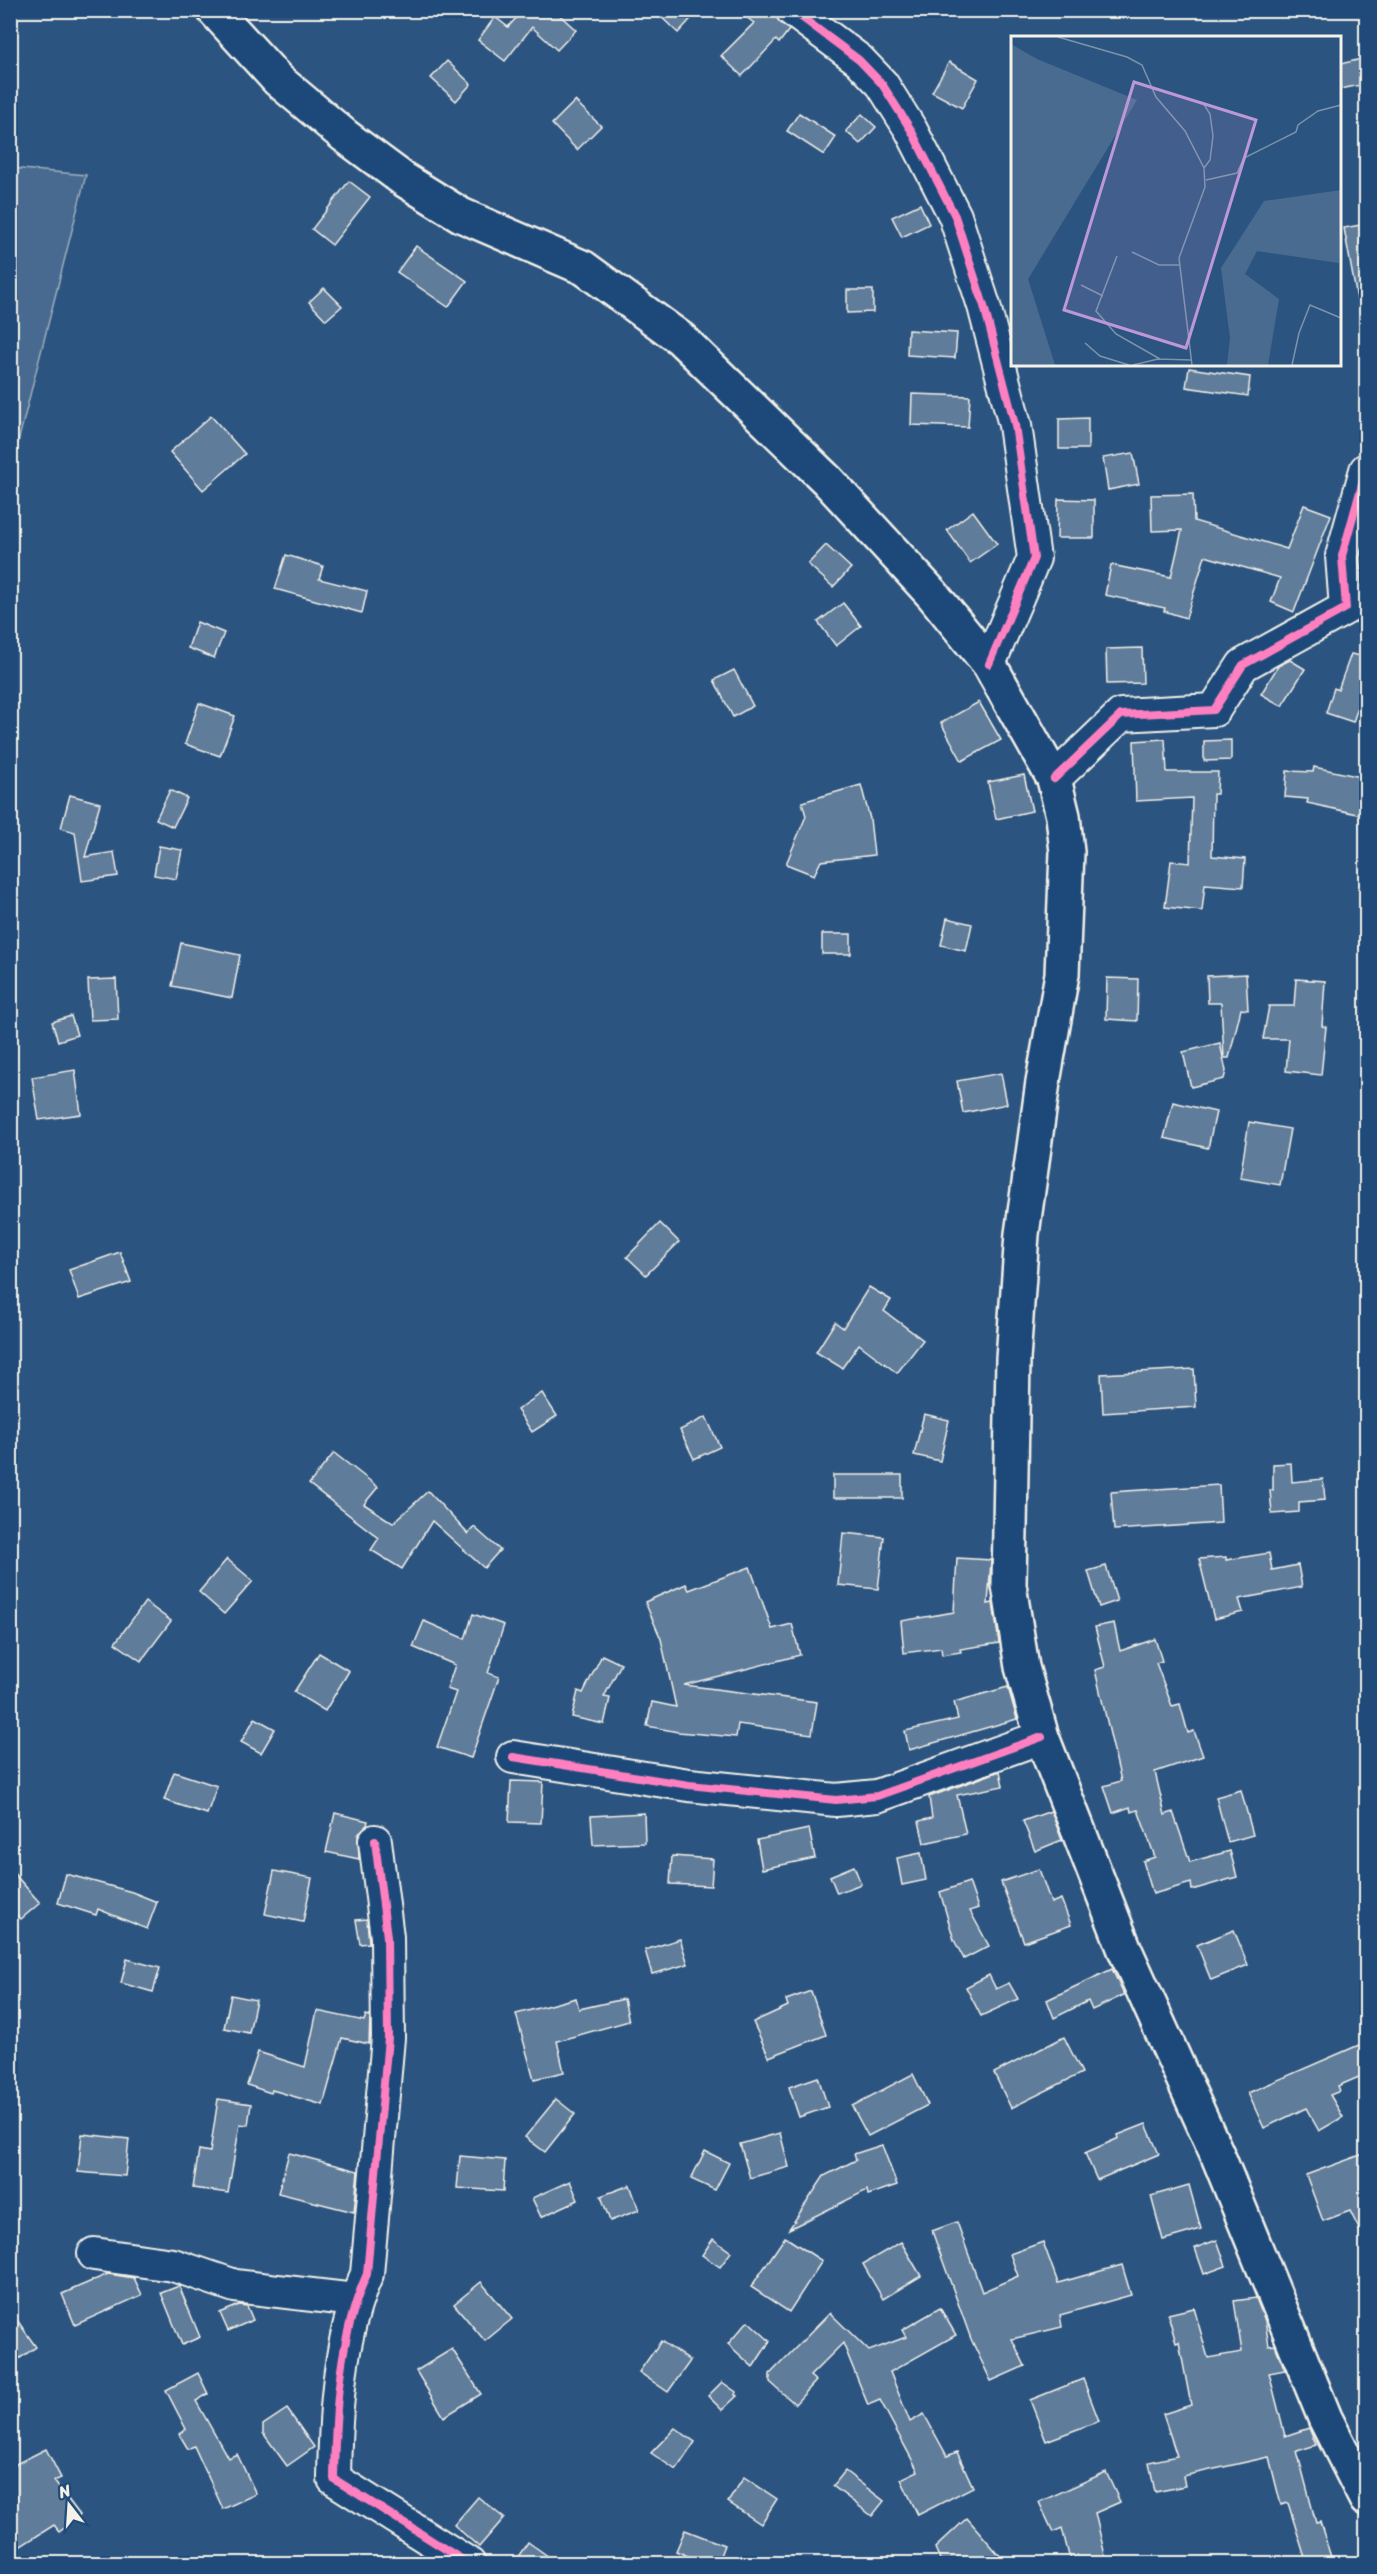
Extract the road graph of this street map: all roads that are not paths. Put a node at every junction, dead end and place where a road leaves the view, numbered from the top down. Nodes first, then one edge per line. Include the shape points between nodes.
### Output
1 (214, 10) edge
2 (792, 10) edge
3 (1366, 470) edge
4 (989, 664) junction
5 (1054, 779) junction
6 (1042, 1737) junction
7 (513, 1757) dead end
8 (375, 1842) dead end
9 (94, 2254) dead end
10 (355, 2300) junction
11 (1366, 2499) edge
12 (469, 2564) edge

1 - 4 main road via 278,80 403,179 461,215 584,268 680,338 827,480
2 - 4 street via 859,60 882,84 911,130 955,216 984,306 1014,425 1034,558
3 - 5 street via 1342,556 1346,608 1243,665 1214,710 1121,715
4 - 5 main road
5 - 6 main road via 1067,852 1063,962 1022,1234 1013,1359 1009,1515 1009,1585 1022,1667
6 - 7 street via 877,1796 836,1800 689,1785
6 - 11 main road via 1125,1950 1218,2156 1325,2418
8 - 10 street via 387,1937 388,2038 367,2274
9 - 10 street via 173,2265 235,2286
10 - 12 street via 335,2410 334,2479

